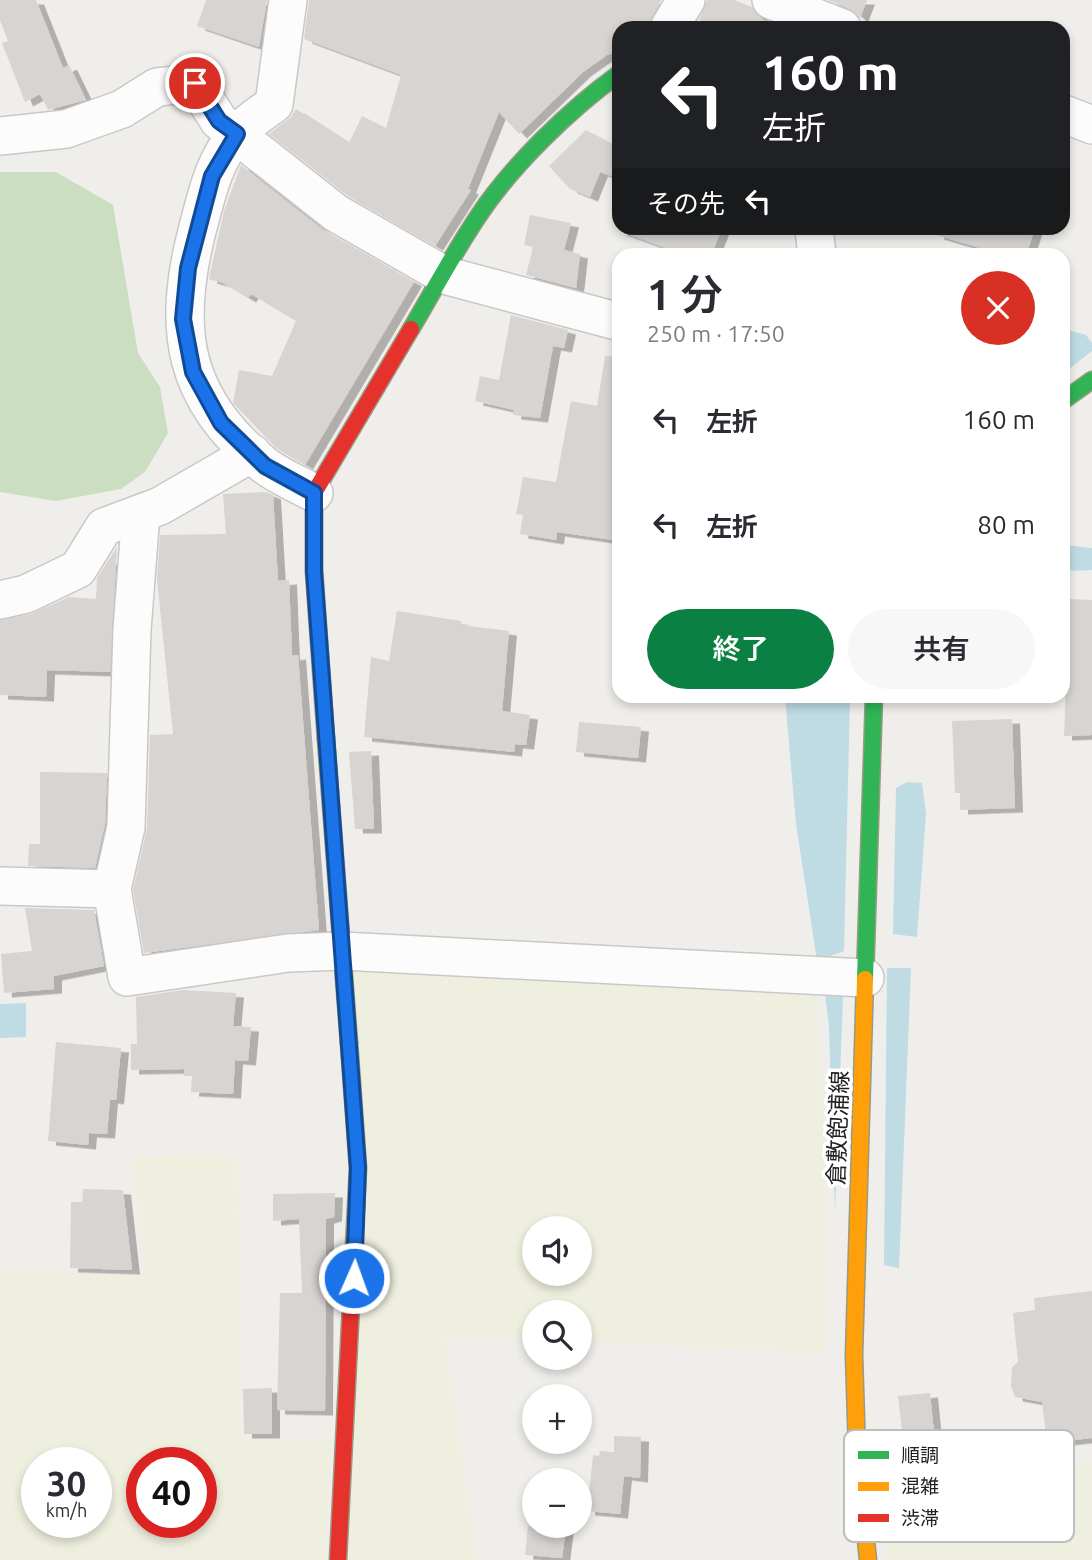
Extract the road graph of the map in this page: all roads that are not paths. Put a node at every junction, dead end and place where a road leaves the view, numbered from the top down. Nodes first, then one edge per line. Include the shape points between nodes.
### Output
1 (288, 0) edge
2 (686, 0) edge
3 (791, 13) edge
4 (673, 21) edge
5 (818, 21) edge
6 (612, 79) edge
7 (1070, 116) edge
8 (1092, 125) edge
9 (237, 134) junction
10 (0, 136) edge
11 (444, 275) junction
12 (612, 320) edge
13 (1092, 380) edge
14 (1070, 396) edge
15 (252, 453) junction
16 (314, 493) junction
17 (141, 513) junction
18 (0, 600) edge
19 (874, 703) edge
20 (0, 886) edge
21 (112, 889) junction
22 (342, 951) junction
23 (864, 978) junction
24 (856, 1430) edge
25 (866, 1542) edge
26 (338, 1560) edge
27 (868, 1560) edge

1 - 9 street via 274,104
2 - 4 street
3 - 5 street
6 - 11 street via 527,158 478,216
7 - 8 street
9 - 10 street via 219,121 195,83 157,87 122,109 66,129
9 - 11 street via 336,213
9 - 15 street via 212,176 188,268 183,319 193,372 221,423
11 - 12 street
11 - 16 street
13 - 14 street
15 - 16 street via 265,466
15 - 17 street
16 - 22 street via 314,571
17 - 18 street via 104,527 78,569 26,594
17 - 21 street via 126,827
19 - 23 street, 倉敷飽浦線
20 - 21 street
21 - 22 street via 128,977 288,953
22 - 23 street
22 - 26 street via 358,1168
23 - 24 street, 倉敷飽浦線 via 854,1355
25 - 27 street, 倉敷飽浦線

